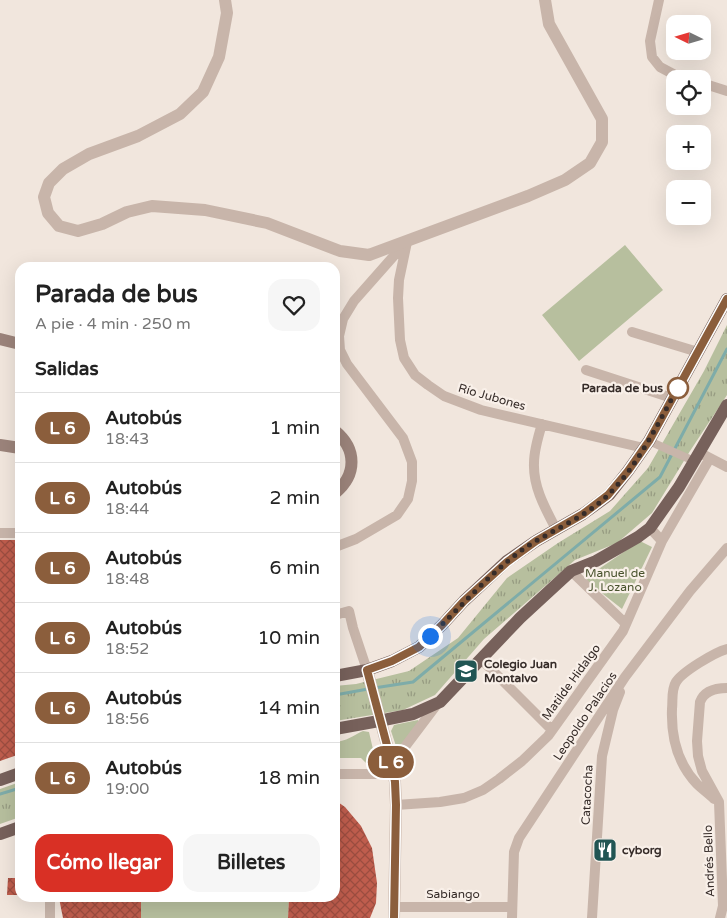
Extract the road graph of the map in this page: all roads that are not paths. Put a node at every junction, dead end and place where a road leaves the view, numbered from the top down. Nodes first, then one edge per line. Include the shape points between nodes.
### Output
1 (225, 0) edge
2 (545, 0) edge
3 (659, 0) edge
4 (666, 70) edge
5 (711, 86) edge
6 (727, 91) edge
7 (407, 241) junction
8 (727, 299) edge
9 (632, 332) dead end
10 (340, 336) edge
11 (340, 336) edge
12 (0, 339) edge
13 (15, 343) edge
14 (340, 350) edge
15 (340, 350) edge
16 (698, 352) junction
17 (586, 370) dead end
18 (672, 398) junction
19 (727, 405) edge
20 (542, 424) junction
21 (340, 434) edge
22 (647, 444) junction
23 (0, 445) edge
24 (15, 447) edge
25 (701, 457) junction
26 (727, 467) edge
27 (340, 489) edge
28 (650, 528) junction
29 (556, 529) junction
30 (0, 533) edge
31 (15, 533) edge
32 (662, 541) junction
33 (340, 545) edge
34 (726, 549) edge
35 (571, 571) junction
36 (340, 614) edge
37 (626, 624) junction
38 (727, 649) edge
39 (481, 659) junction
40 (368, 674) junction
41 (340, 676) edge
42 (625, 677) junction
43 (727, 688) edge
44 (440, 702) junction
45 (378, 716) junction
46 (340, 727) edge
47 (552, 730) junction
48 (392, 764) junction
49 (340, 774) edge
50 (15, 776) edge
51 (0, 780) edge
52 (723, 802) edge
53 (396, 805) junction
54 (15, 829) edge
55 (0, 834) edge
56 (50, 902) edge
57 (725, 906) edge
58 (512, 907) junction
59 (395, 913) edge
60 (50, 918) edge
61 (512, 918) edge
62 (592, 918) edge
63 (720, 918) edge

1 - 7 street via 227,12 219,57 203,92 180,114 138,136 89,154 63,169 49,183 44,197 48,213 59,226 78,231 152,206 204,210 267,223 340,251 369,255
2 - 7 street via 549,24 602,120 602,142 590,164 566,180 528,196
3 - 4 street via 650,41 652,57
5 - 6 street
7 - 11 street via 354,301 343,320
7 - 20 street, Río Jubones via 399,280 400,340 404,358 415,375 444,396 460,403
8 - 16 main road
9 - 16 street
10 - 15 street
12 - 13 main road
14 - 33 street via 403,438 412,462 412,481 408,499 397,516
16 - 18 main road
17 - 18 street
18 - 22 main road
19 - 25 main road
20 - 22 street, Río Jubones
20 - 29 street via 536,445 534,477 541,500
21 - 27 main road via 352,460 350,476
22 - 25 street
22 - 29 main road via 608,495
23 - 24 main road
25 - 26 street
25 - 28 main road
25 - 32 street, Matilde Hidalgo
28 - 32 street
28 - 35 main road via 596,561
29 - 40 main road via 507,562 419,647
30 - 31 street
32 - 37 street, Matilde Hidalgo
34 - 42 street, Leopoldo Palacios
35 - 37 street
35 - 39 main road
36 - 40 street via 350,611
37 - 47 street, Matilde Hidalgo
38 - 52 street via 716,652 675,682 672,725 677,753 684,767 696,783
39 - 44 main road
39 - 47 street
40 - 41 main road
40 - 45 street
42 - 58 street, Leopoldo Palacios via 519,838 514,852
42 - 62 street, Catacocha via 602,756
43 - 52 street via 717,688 702,697 697,741 702,771
44 - 45 main road via 412,714
44 - 48 street
45 - 46 main road
45 - 48 street
47 - 53 street, Matilde Hidalgo via 522,761 482,790 464,798
48 - 49 street via 378,774
48 - 53 street
50 - 51 main road
52 - 57 street, Andrés Bello
53 - 59 street
54 - 55 main road
56 - 60 street
57 - 63 street, Andrés Bello
58 - 59 street, Sabiango
58 - 61 street, Leopoldo Palacios

